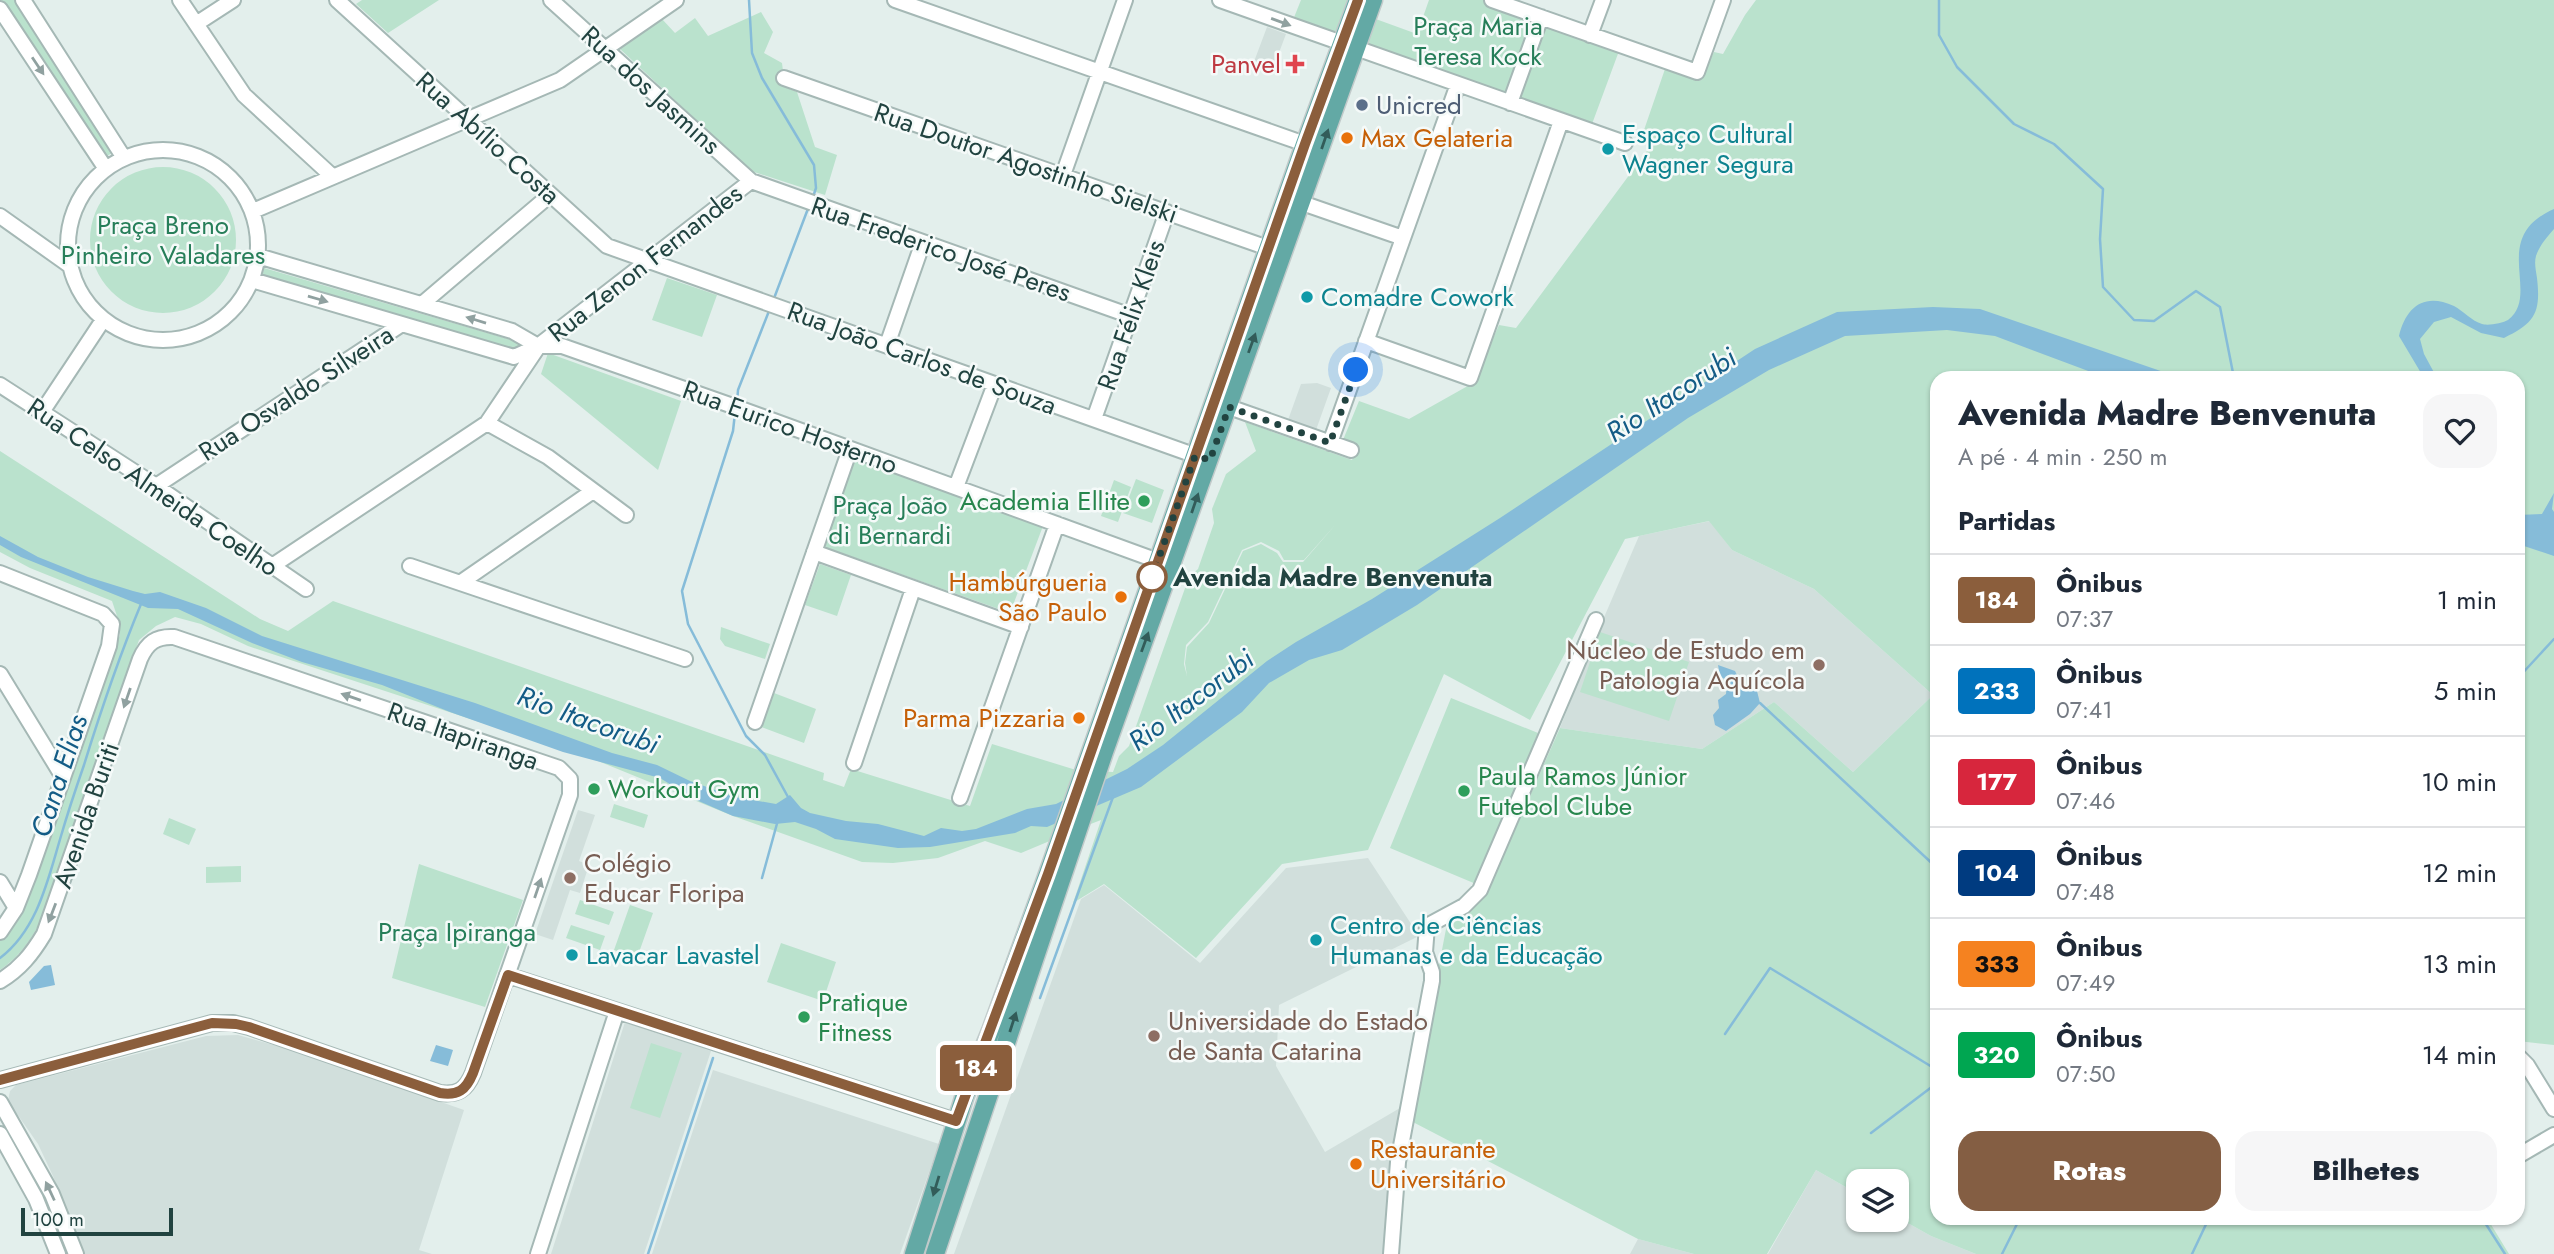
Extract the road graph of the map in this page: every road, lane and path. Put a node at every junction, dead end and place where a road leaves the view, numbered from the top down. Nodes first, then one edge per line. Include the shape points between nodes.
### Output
1 (23, 0) edge
2 (180, 0) edge
3 (233, 0) edge
4 (337, 0) edge
5 (551, 0) edge
6 (648, 0) edge
7 (676, 0) edge
8 (895, 0) edge
9 (1125, 0) edge
10 (1220, 0) edge
11 (1358, 0) edge
12 (1373, 0) edge
13 (1495, 0) edge
14 (1603, 0) edge
15 (1723, 0) edge
16 (0, 9) edge
17 (657, 13) junction
18 (1541, 17) junction
19 (196, 24) junction
20 (1590, 34) junction
21 (1349, 46) junction
22 (604, 49) junction
23 (1100, 72) junction
24 (784, 78) dead end
25 (1458, 84) junction
26 (1510, 103) junction
27 (466, 119) junction
28 (1562, 121) junction
29 (1625, 143) dead end
30 (1305, 144) junction
31 (124, 158) junction
32 (106, 169) junction
33 (332, 176) junction
34 (1063, 176) junction
35 (751, 181) junction
36 (550, 195) junction
37 (1302, 203) junction
38 (253, 211) junction
39 (1167, 212) junction
40 (0, 216) edge
41 (1403, 238) junction
42 (923, 242) junction
43 (1268, 248) junction
44 (258, 256) junction
45 (649, 261) junction
46 (69, 265) junction
47 (253, 280) junction
48 (422, 304) junction
49 (1131, 316) junction
50 (103, 320) junction
51 (402, 324) junction
52 (1366, 341) junction
53 (887, 345) junction
54 (538, 346) junction
55 (0, 384) edge
56 (995, 384) junction
57 (1229, 407) junction
58 (42, 412) junction
59 (1094, 419) junction
60 (487, 424) junction
61 (1330, 443) junction
62 (850, 449) junction
63 (1351, 450) dead end
64 (1203, 458) junction
65 (156, 486) junction
66 (956, 487) junction
67 (593, 491) junction
68 (626, 514) dead end
69 (1057, 524) junction
70 (814, 552) junction
71 (1165, 564) junction
72 (272, 566) junction
73 (410, 566) dead end
74 (0, 573) edge
75 (460, 583) junction
76 (306, 589) dead end
77 (913, 589) junction
78 (1596, 620) dead end
79 (1021, 627) junction
80 (156, 638) joint
81 (685, 659) dead end
82 (0, 674) edge
83 (755, 722) dead end
84 (855, 763) dead end
85 (63, 777) junction
86 (960, 798) dead end
87 (1072, 823) junction
88 (0, 882) edge
89 (16, 908) junction
90 (0, 932) edge
91 (508, 975) junction
92 (0, 981) edge
93 (617, 1011) junction
94 (2525, 1063) edge
95 (0, 1080) edge
96 (970, 1083) junction
97 (988, 1099) junction
98 (0, 1102) edge
99 (2554, 1109) edge
100 (956, 1121) junction
101 (0, 1134) edge
102 (2554, 1135) edge
103 (2525, 1153) edge
104 (968, 1156) junction
105 (58, 1254) edge
106 (76, 1254) edge
107 (538, 1254) edge
108 (914, 1254) edge
109 (935, 1254) edge
110 (1391, 1254) edge

1 - 31 street
2 - 19 street
3 - 19 street
4 - 27 street, Rua Abílio Costa
5 - 22 street, Rua dos Jasmins
6 - 17 street
7 - 17 street
8 - 23 street
9 - 23 street
10 -> 21 street
11 - 21 main road
12 - 21 main road
13 - 18 street
14 - 20 street
15 - 20 street via 1697,72
16 -> 32 street
17 - 22 street
18 - 20 street
18 - 26 street
19 - 33 street via 244,95
21 - 25 street
21 - 30 main road
37 -> 21 main road
22 - 27 street via 561,80
22 - 35 street, Rua dos Jasmins
23 - 30 street
23 - 34 street
24 - 34 street, Rua Doutor Agostinho Sielski
25 - 26 street
25 - 41 street
26 - 28 street
27 - 33 street
27 - 36 street, Rua Abílio Costa
28 - 29 street
28 - 52 street via 1470,378
30 - 43 main road
31 - 32 street
31 - 38 street via 162,149 200,156 232,178
32 - 46 street via 90,184 70,222
33 - 38 street
34 - 39 street, Rua Doutor Agostinho Sielski
35 - 42 street, Rua Frederico José Peres
35 - 45 street, Rua Zenon Fernandes
36 - 45 street, Rua Abílio Costa via 600,242
36 - 48 street
37 - 41 street
57 -> 37 main road
38 - 44 street
39 - 43 street, Rua Doutor Agostinho Sielski
39 - 49 street, Rua Félix Kleis
40 - 46 street
41 - 52 street
42 - 49 street, Rua Frederico José Peres
42 - 53 street
43 - 64 main road
44 - 47 street
44 - 48 street
45 - 53 street, Rua João Carlos de Souza
45 - 54 street, Rua Zenon Fernandes
46 - 50 street via 87,304
47 - 50 street via 222,321 200,334 149,340 124,333
47 -> 51 street
54 -> 48 street via 512,331
49 - 59 street, Rua Félix Kleis
50 - 58 street
51 - 54 street via 514,357
51 - 65 street, Rua Osvaldo Silveira
52 - 61 street
53 - 56 street, Rua João Carlos de Souza
54 - 60 street
54 - 62 street, Rua Eurico Hosterno via 562,346
55 - 58 street, Rua Celso Almeida Coelho
56 - 59 street, Rua João Carlos de Souza
56 - 66 street
57 - 61 street
57 - 64 main road
58 - 65 street, Rua Celso Almeida Coelho
59 - 64 street, Rua João Carlos de Souza
60 - 67 street via 548,457
60 - 72 street
61 - 63 street
62 - 66 street, Rua Eurico Hosterno
62 - 70 street
64 - 71 main road
65 - 72 street, Rua Celso Almeida Coelho
66 - 69 street, Rua Eurico Hosterno
67 - 68 street
67 - 75 street
69 - 71 street, Rua Eurico Hosterno
69 - 79 street
70 - 77 street
70 - 83 street
87 -> 71 main road via 1104,752
71 - 87 main road via 1086,763
72 - 76 street, Rua Celso Almeida Coelho
73 - 75 street
74 - 85 street, Avenida Buriti via 103,614 112,624 109,646
75 - 81 street
77 - 79 street
77 - 84 street
78 - 110 street via 1480,890 1427,926 1425,952 1432,981 1398,1162
79 - 86 street
91 -> 80 street, Rua Itapiranga via 570,795 566,773 174,637
80 -> 92 street, Avenida Buriti via 140,659 44,934 20,967
82 - 85 street
85 - 89 street, Avenida Buriti
87 - 96 main road
97 -> 87 main road
88 - 89 street
89 - 90 street, Avenida Buriti
91 - 93 street
91 - 95 street via 468,1084 452,1094 225,1022
93 - 100 street
93 - 107 street
94 - 99 street
96 - 97 main road
96 - 100 main road
97 - 104 main road
106 -> 98 street via 52,1194
100 - 104 main road
100 -> 108 main road
101 - 105 street via 36,1199
102 - 103 street
104 - 109 main road

